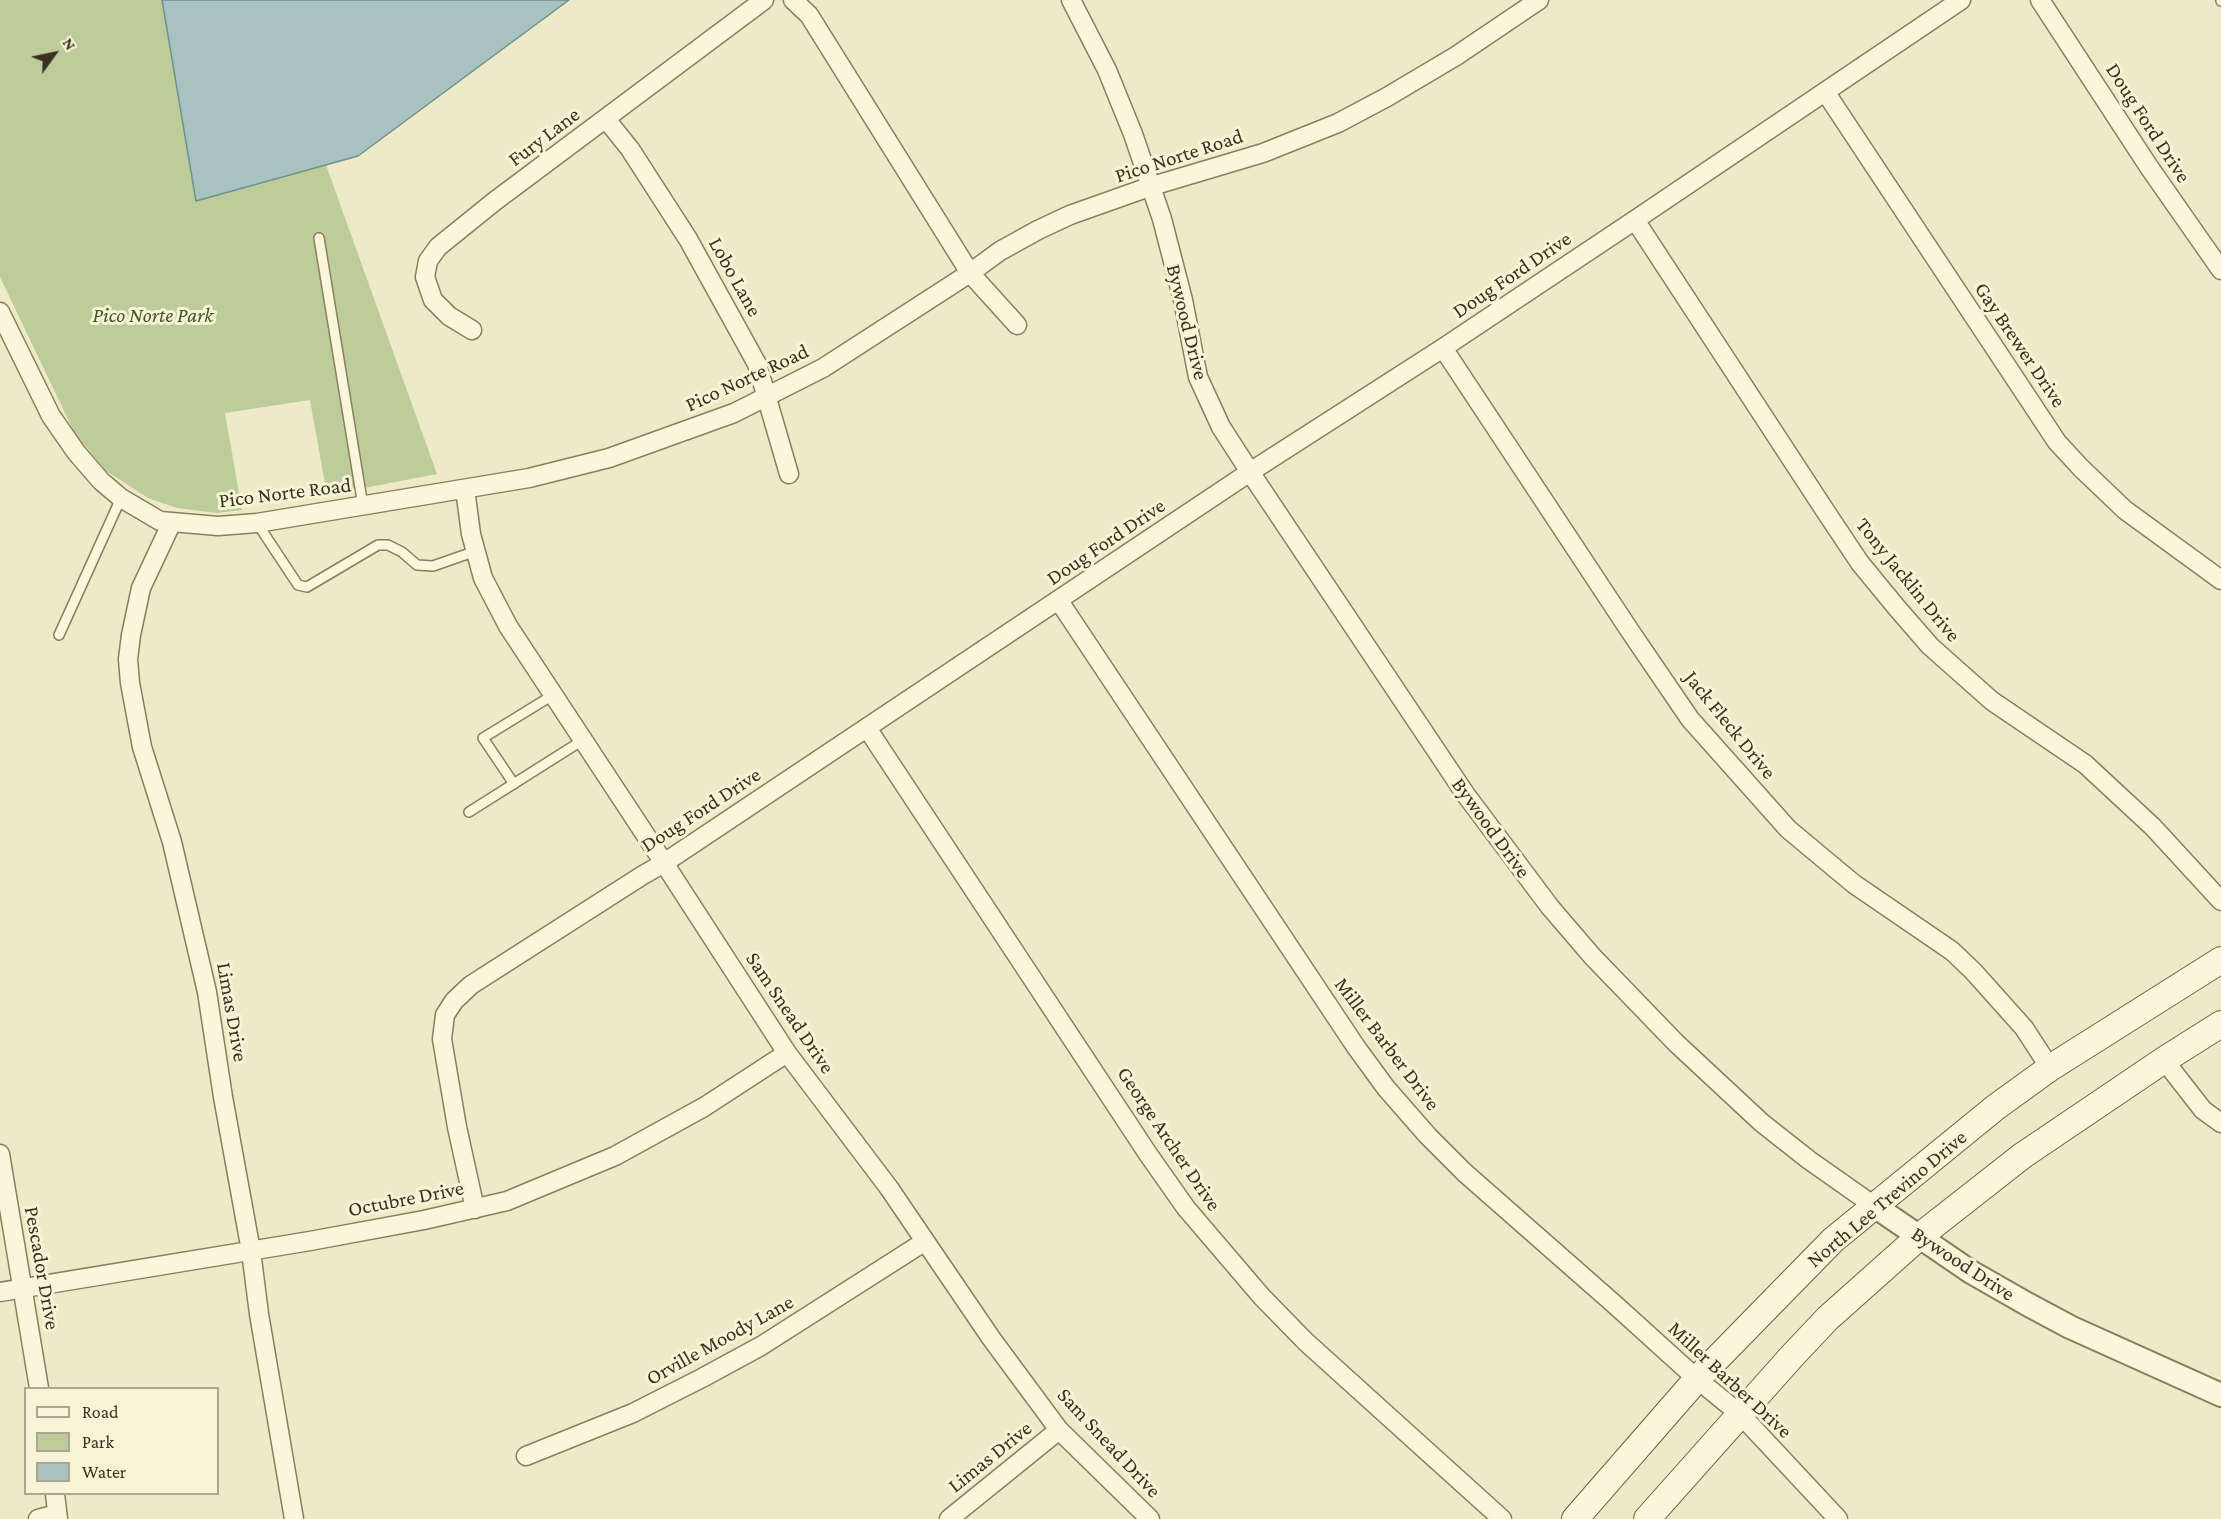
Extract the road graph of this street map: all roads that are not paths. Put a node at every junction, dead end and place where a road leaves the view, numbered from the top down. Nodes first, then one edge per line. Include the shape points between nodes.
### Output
1 (764, 0) edge
2 (793, 0) edge
3 (1071, 0) edge
4 (1539, 0) edge
5 (1961, 0) edge
6 (2040, 0) edge
7 (1826, 93) junction
8 (606, 119) junction
9 (1149, 187) junction
10 (1635, 220) junction
11 (319, 238) dead end
12 (2221, 270) edge
13 (970, 273) junction
14 (0, 312) edge
15 (1017, 325) dead end
16 (472, 330) dead end
17 (4, 332) edge
18 (1443, 348) junction
19 (766, 398) junction
20 (1250, 472) junction
21 (789, 474) dead end
22 (465, 489) junction
23 (121, 498) junction
24 (363, 506) junction
25 (172, 522) junction
26 (257, 523) junction
27 (476, 551) junction
28 (2221, 580) edge
29 (1059, 601) junction
30 (58, 635) dead end
31 (553, 695) junction
32 (867, 728) junction
33 (583, 740) junction
34 (514, 784) junction
35 (469, 812) dead end
36 (664, 863) junction
37 (2221, 901) edge
38 (2221, 960) edge
39 (2221, 1024) edge
40 (787, 1053) junction
41 (2164, 1060) junction
42 (2050, 1068) junction
43 (2221, 1123) edge
44 (0, 1154) edge
45 (1873, 1205) junction
46 (475, 1209) junction
47 (1920, 1236) junction
48 (924, 1242) junction
49 (251, 1251) junction
50 (22, 1288) junction
51 (0, 1292) edge
52 (1697, 1380) junction
53 (39, 1387) edge
54 (2221, 1395) edge
55 (1740, 1414) junction
56 (1059, 1430) junction
57 (526, 1456) dead end
58 (55, 1495) edge
59 (58, 1516) edge
60 (38, 1519) edge
61 (294, 1519) edge
62 (949, 1519) edge
63 (1150, 1519) edge
64 (1502, 1519) edge
65 (1575, 1519) edge
66 (1647, 1519) edge
67 (1838, 1519) edge

1 - 8 street, Fury Lane
2 - 13 street via 809,15
3 - 9 street, Bywood Drive via 1107,70
4 - 9 street, Pico Norte Road via 1456,56 1338,123 1263,153
5 - 7 street, Doug Ford Drive
6 - 12 street, Doug Ford Drive
7 - 10 street, Doug Ford Drive
7 - 28 street, Gay Brewer Drive via 2057,442 2125,510
8 - 16 street, Fury Lane via 495,201 438,247 428,261 425,278 433,300 448,316
8 - 19 street, Lobo Lane via 688,239 758,364
9 - 13 street, Pico Norte Road via 1038,230
9 - 20 street, Bywood Drive via 1162,219 1183,300 1198,377 1221,427
10 - 18 street, Doug Ford Drive
10 - 37 street, Tony Jacklin Drive via 1860,563 1929,646 1992,701 2085,764 2153,827
11 - 24 lane
13 - 15 street
13 - 19 street, Pico Norte Road via 823,368
14 - 17 street, Pico Norte Road
17 - 23 street, Pico Norte Road via 51,416 100,481
18 - 20 street, Doug Ford Drive
18 - 42 street, Jack Fleck Drive via 1690,719 1788,829 1854,884 1959,958 2013,1014
19 - 21 street, Lobo Lane
19 - 22 street, Pico Norte Road via 609,458
20 - 29 street, Doug Ford Drive
20 - 45 street, Bywood Drive via 1466,795 1550,907 1629,995 1762,1123
22 - 24 street, Pico Norte Road
22 - 27 street, Sam Snead Drive
23 - 25 street, Pico Norte Road via 155,519
23 - 30 lane
24 - 26 street, Pico Norte Road
25 - 26 street, Pico Norte Road via 218,526
25 - 49 street, Limas Drive via 141,588 128,659 130,683 142,747 172,842 203,970
26 - 27 lane via 298,585 307,586 378,544 402,552 417,565 433,566
27 - 31 street, Sam Snead Drive via 493,600
29 - 32 street, Doug Ford Drive
29 - 52 street, Miller Barber Drive via 1386,1088 1465,1173
31 - 33 street, Sam Snead Drive
31 - 34 lane via 483,738
32 - 36 street, Doug Ford Drive
32 - 64 street, George Archer Drive via 1148,1154 1214,1243 1306,1342
33 - 34 lane
33 - 36 street, Sam Snead Drive
34 - 35 lane
36 - 40 street, Sam Snead Drive
36 - 46 street, Doug Ford Drive via 471,985 454,1000 445,1015 442,1039 446,1069
38 - 42 main road, North Lee Trevino Drive
39 - 41 main road
40 - 46 street, Octubre Drive via 704,1107 615,1156 507,1201
40 - 48 street, Sam Snead Drive via 889,1188
41 - 43 street via 2203,1110
41 - 47 main road via 2022,1156
42 - 45 main road, North Lee Trevino Drive
44 - 50 street, Pescador Drive
45 - 47 street, Bywood Drive
45 - 52 main road, North Lee Trevino Drive via 1833,1240
46 - 49 street, Octubre Drive
47 - 54 street, Bywood Drive via 1971,1272 2070,1327
47 - 55 main road via 1828,1318
48 - 56 street, Sam Snead Drive
48 - 57 street, Orville Moody Lane via 780,1335 702,1378 633,1413
49 - 50 street, Octubre Drive
49 - 61 street, Limas Drive
50 - 51 street, Octubre Drive
50 - 53 street, Pescador Drive
52 - 55 street, Miller Barber Drive
52 - 65 main road, North Lee Trevino Drive
55 - 66 main road
55 - 67 street, Miller Barber Drive
56 - 62 street, Limas Drive
56 - 63 street, Sam Snead Drive
58 - 59 street
59 - 60 street

